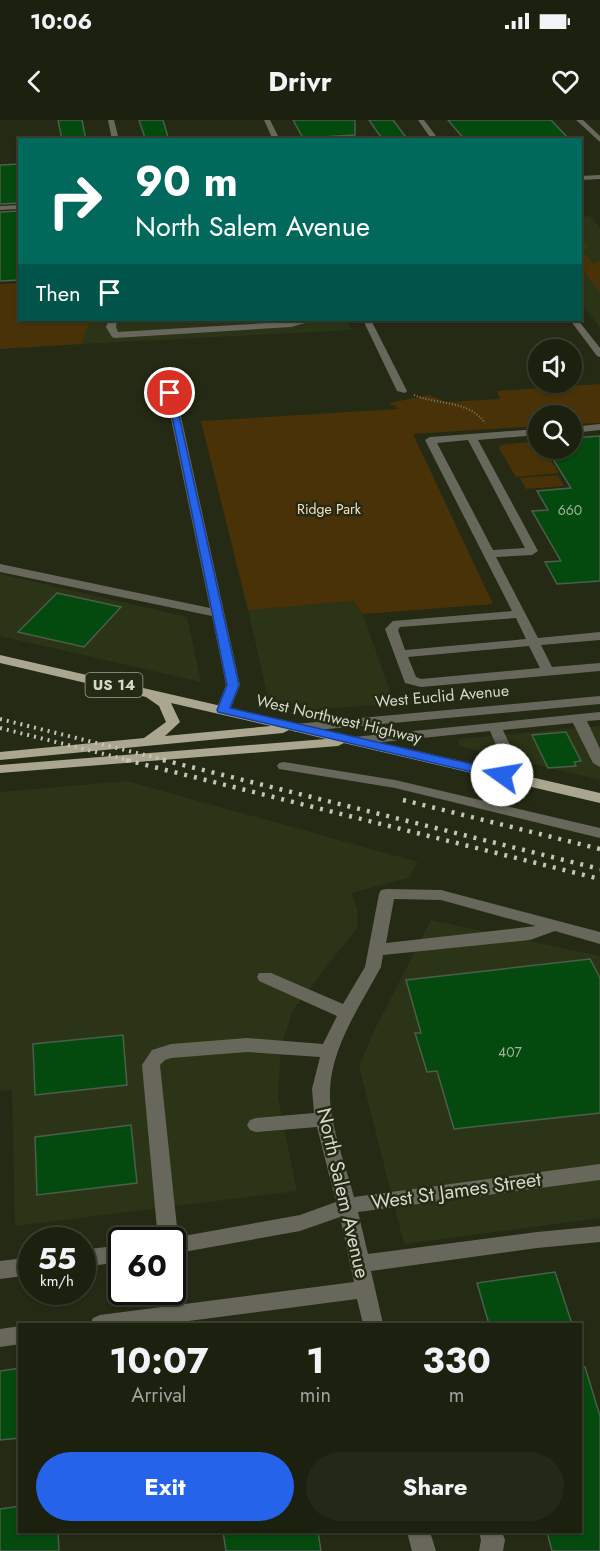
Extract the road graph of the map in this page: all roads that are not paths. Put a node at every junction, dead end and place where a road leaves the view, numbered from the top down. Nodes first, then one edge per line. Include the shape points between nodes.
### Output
1 (111, 120) edge
2 (267, 120) edge
3 (421, 120) edge
4 (579, 120) edge
5 (116, 138) edge
6 (275, 138) edge
7 (434, 138) edge
8 (600, 140) edge
9 (600, 177) edge
10 (582, 178) edge
11 (18, 207) edge
12 (0, 208) edge
13 (113, 321) edge
14 (307, 321) edge
15 (367, 321) edge
16 (575, 321) edge
17 (600, 354) edge
18 (168, 380) dead end
19 (402, 391) road end
20 (600, 428) edge
21 (582, 429) edge
22 (528, 433) edge
23 (471, 437) junction
24 (488, 554) junction
25 (0, 568) edge
26 (218, 613) junction
27 (520, 614) junction
28 (600, 636) edge
29 (532, 641) junction
30 (400, 654) junction
31 (0, 659) edge
32 (600, 667) edge
33 (548, 672) junction
34 (142, 691) junction
35 (600, 700) edge
36 (223, 710) junction
37 (600, 716) edge
38 (579, 718) junction
39 (495, 727) junction
40 (295, 728) junction
41 (354, 741) junction
42 (146, 742) junction
43 (0, 756) edge
44 (600, 763) edge
45 (284, 766) dead end
46 (0, 770) edge
47 (502, 775) junction
48 (600, 798) edge
49 (600, 833) edge
50 (553, 926) junction
51 (600, 938) edge
52 (377, 950) junction
53 (265, 977) dead end
54 (347, 1013) junction
55 (330, 1051) junction
56 (324, 1119) junction
57 (256, 1125) dead end
58 (600, 1172) edge
59 (347, 1206) junction
60 (167, 1227) edge
61 (600, 1234) edge
62 (186, 1243) edge
63 (360, 1264) junction
64 (18, 1268) edge
65 (0, 1270) edge
66 (366, 1289) junction
67 (108, 1323) edge
68 (373, 1323) edge
69 (18, 1335) edge
70 (0, 1338) edge
71 (419, 1533) edge
72 (491, 1533) edge
73 (424, 1551) edge
74 (491, 1551) edge

1 - 5 street
2 - 6 street
3 - 7 street
4 - 8 street
9 - 10 street
11 - 12 street
13 - 14 street via 115,335
15 - 19 street
16 - 17 street
18 - 26 street
20 - 21 street
22 - 23 street
23 - 24 street via 430,440
23 - 24 street via 532,550
24 - 27 street
25 - 26 street
26 - 36 street via 233,685
27 - 29 street
27 - 30 street via 397,624 391,629
28 - 29 street
29 - 30 street
29 - 33 street
30 - 33 street via 410,680 421,683
31 - 34 main road, West Northwest Highway / US 14
32 - 33 street
34 - 36 main road, West Northwest Highway / US 14
34 - 42 main road via 165,704 173,722
35 - 40 street, West Euclid Avenue
36 - 40 main road, West Northwest Highway / US 14
37 - 38 street
38 - 39 street
38 - 44 street
39 - 41 street
39 - 47 street via 508,756
40 - 41 main road, West Northwest Highway / US 14
40 - 42 main road, West Euclid Avenue
41 - 46 main road
41 - 47 main road, West Northwest Highway / US 14
42 - 43 main road, West Euclid Avenue
45 - 49 street via 395,784
47 - 48 main road, West Northwest Highway / US 14
50 - 51 street
50 - 52 street via 530,934
50 - 52 street, North Salem Avenue via 441,895 387,894
52 - 54 street, North Salem Avenue via 374,967
53 - 54 street
54 - 55 street, North Salem Avenue
55 - 56 street, North Salem Avenue via 321,1089
55 - 60 street via 247,1045 171,1051 154,1058 151,1065
56 - 57 street
56 - 59 street, North Salem Avenue
58 - 59 street, West St James Street
59 - 62 street, West St James Street via 300,1223
59 - 63 street, North Salem Avenue
61 - 63 street
63 - 66 street, North Salem Avenue
64 - 65 street
66 - 67 street
66 - 68 street, North Salem Avenue
69 - 70 street
71 - 73 street
72 - 74 street

